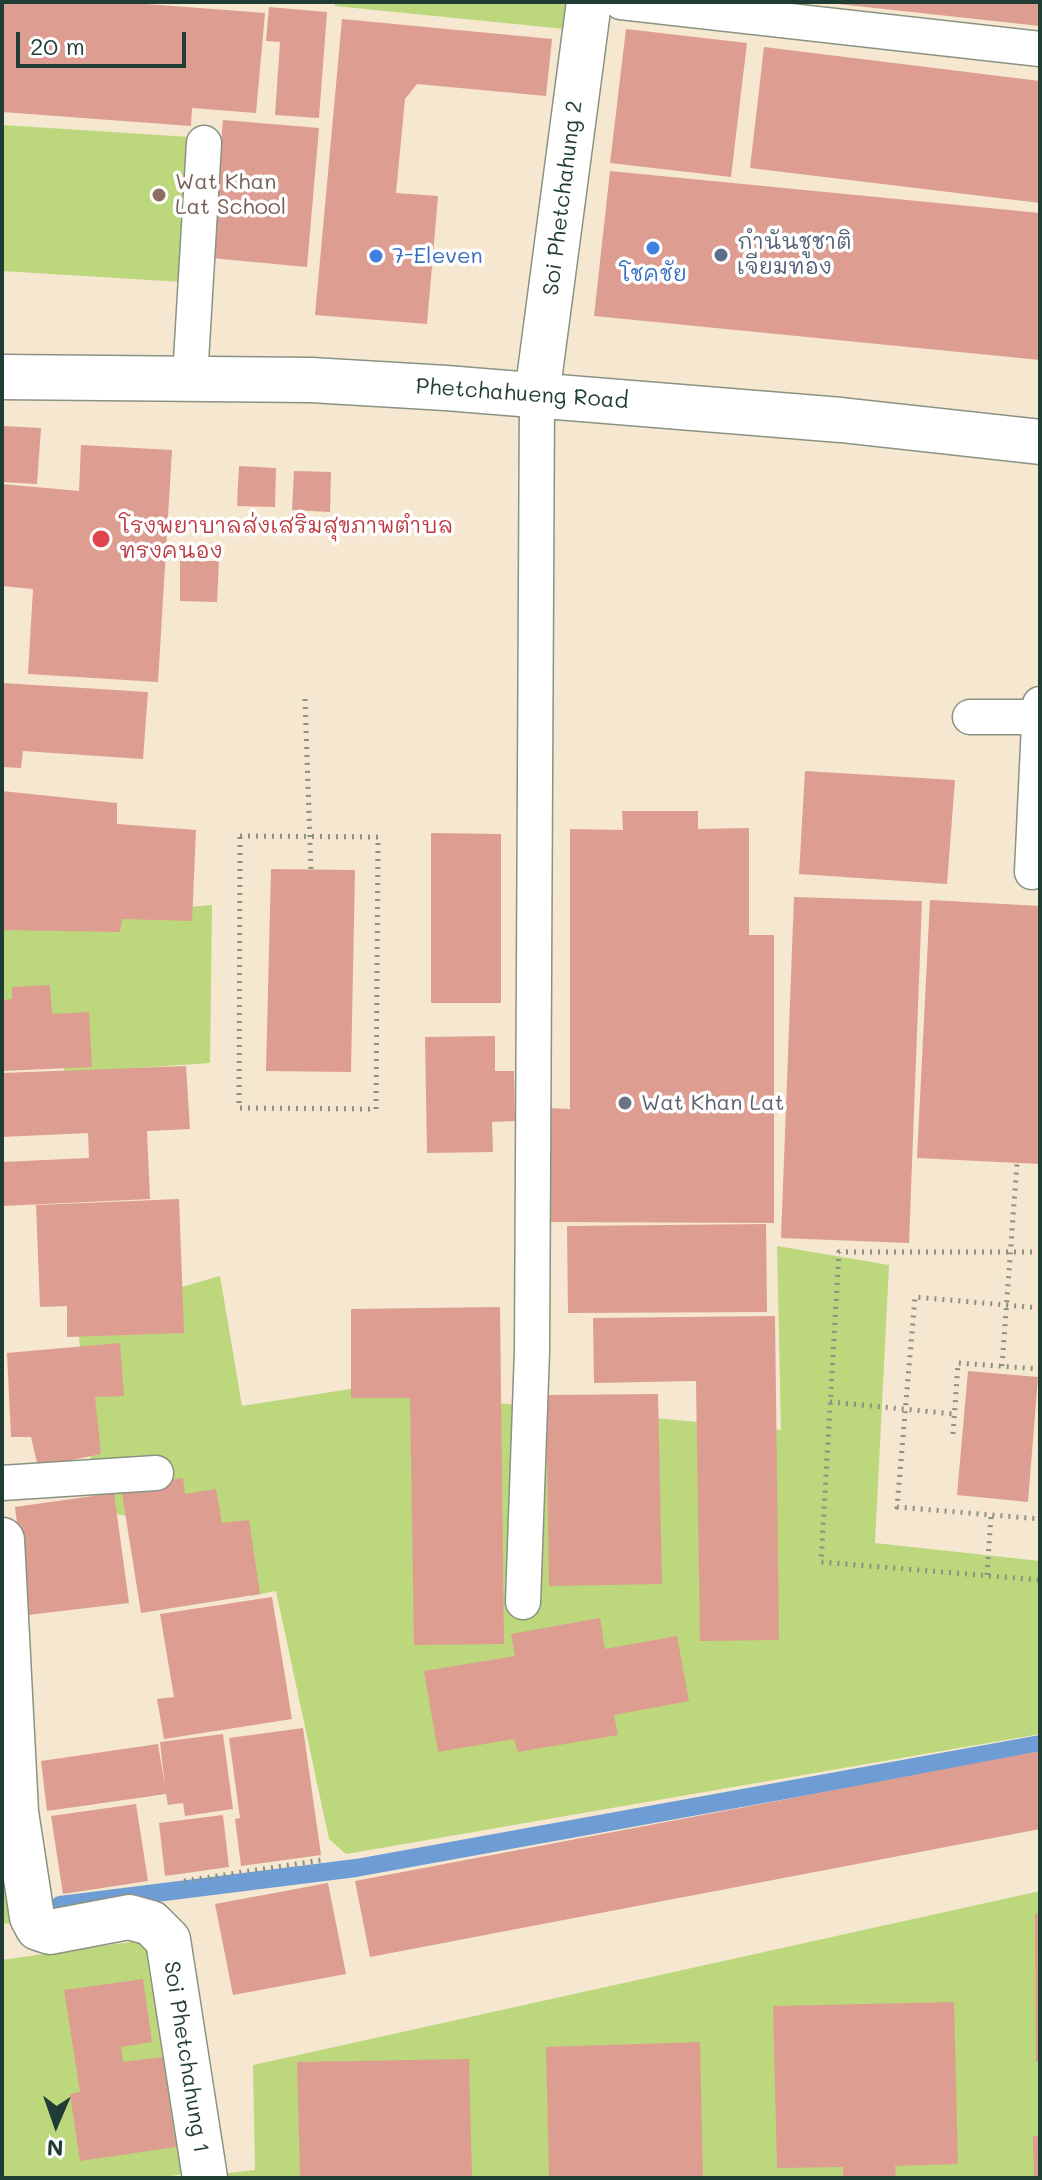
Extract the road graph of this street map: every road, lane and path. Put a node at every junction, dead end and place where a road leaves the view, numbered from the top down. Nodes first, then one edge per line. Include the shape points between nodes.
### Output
1 (589, 2) edge
2 (621, 2) edge
3 (1040, 49) edge
4 (204, 143) dead end
5 (2, 377) edge
6 (190, 378) junction
7 (537, 395) junction
8 (1040, 442) edge
9 (305, 699) dead end
10 (1040, 704) edge
11 (970, 717) dead end
12 (1040, 717) edge
13 (312, 837) junction
14 (311, 870) dead end
15 (1032, 872) dead end
16 (1017, 1163) dead end
17 (1040, 1252) edge
18 (1012, 1254) junction
19 (1009, 1305) junction
20 (1040, 1308) edge
21 (1002, 1366) junction
22 (1040, 1369) edge
23 (830, 1402) junction
24 (906, 1408) junction
25 (955, 1414) junction
26 (953, 1434) dead end
27 (156, 1473) dead end
28 (2, 1483) edge
29 (991, 1515) junction
30 (1040, 1519) edge
31 (2, 1540) edge
32 (987, 1575) junction
33 (1040, 1580) edge
34 (523, 1602) dead end
35 (322, 1860) dead end
36 (182, 1882) dead end
37 (205, 2178) edge

1 - 7 street, Soi Phetchahung 2
2 - 3 lane
4 - 6 lane
5 - 6 street, Phetchahueng Road
6 - 7 street, Phetchahueng Road
7 - 8 street, Phetchahueng Road
7 - 34 lane via 532,1335
9 - 13 path
10 - 12 lane
11 - 12 lane
12 - 15 lane
13 - 13 path via 240,836 239,1108 376,1109 378,837
13 - 14 path
16 - 18 path
17 - 18 path
18 - 19 path
18 - 23 path via 839,1252
19 - 20 path
19 - 21 path
19 - 24 path via 915,1297
21 - 22 path
21 - 25 path via 958,1363
23 - 24 path
23 - 32 path via 821,1562
24 - 25 path
24 - 29 path via 897,1507
25 - 26 path
27 - 28 lane
29 - 30 path
29 - 32 path
31 - 37 street, Soi Phetchahung 1 via 16,1812 32,1917 38,1928 50,1932 129,1917 151,1923 168,1940
32 - 33 path
35 - 36 path

